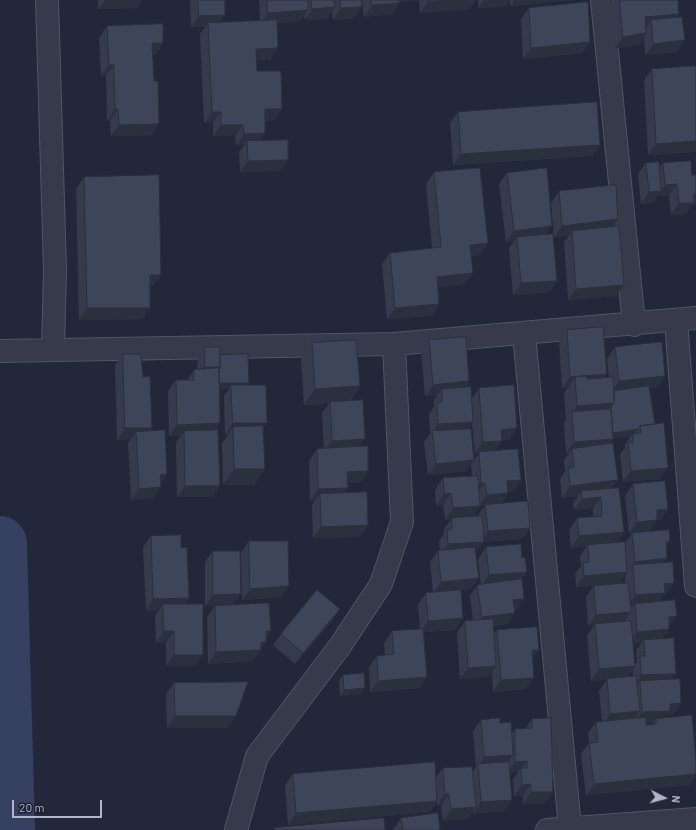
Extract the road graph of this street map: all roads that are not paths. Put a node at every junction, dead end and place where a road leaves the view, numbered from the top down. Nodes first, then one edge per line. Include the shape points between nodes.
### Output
1 (47, 0) edge
2 (602, 0) edge
3 (686, 319) edge
4 (634, 325) junction
5 (524, 334) junction
6 (394, 344) junction
7 (0, 351) edge
8 (44, 351) junction
9 (696, 586) edge
10 (696, 819) edge
11 (570, 828) junction
12 (236, 830) edge
13 (547, 830) edge

1 - 8 street via 55,270
2 - 4 street
3 - 4 street
3 - 9 street
4 - 5 street
5 - 6 street
5 - 11 street
6 - 8 street
6 - 12 street via 402,522 381,584 340,646 257,756
7 - 8 street
10 - 11 street
11 - 13 street

